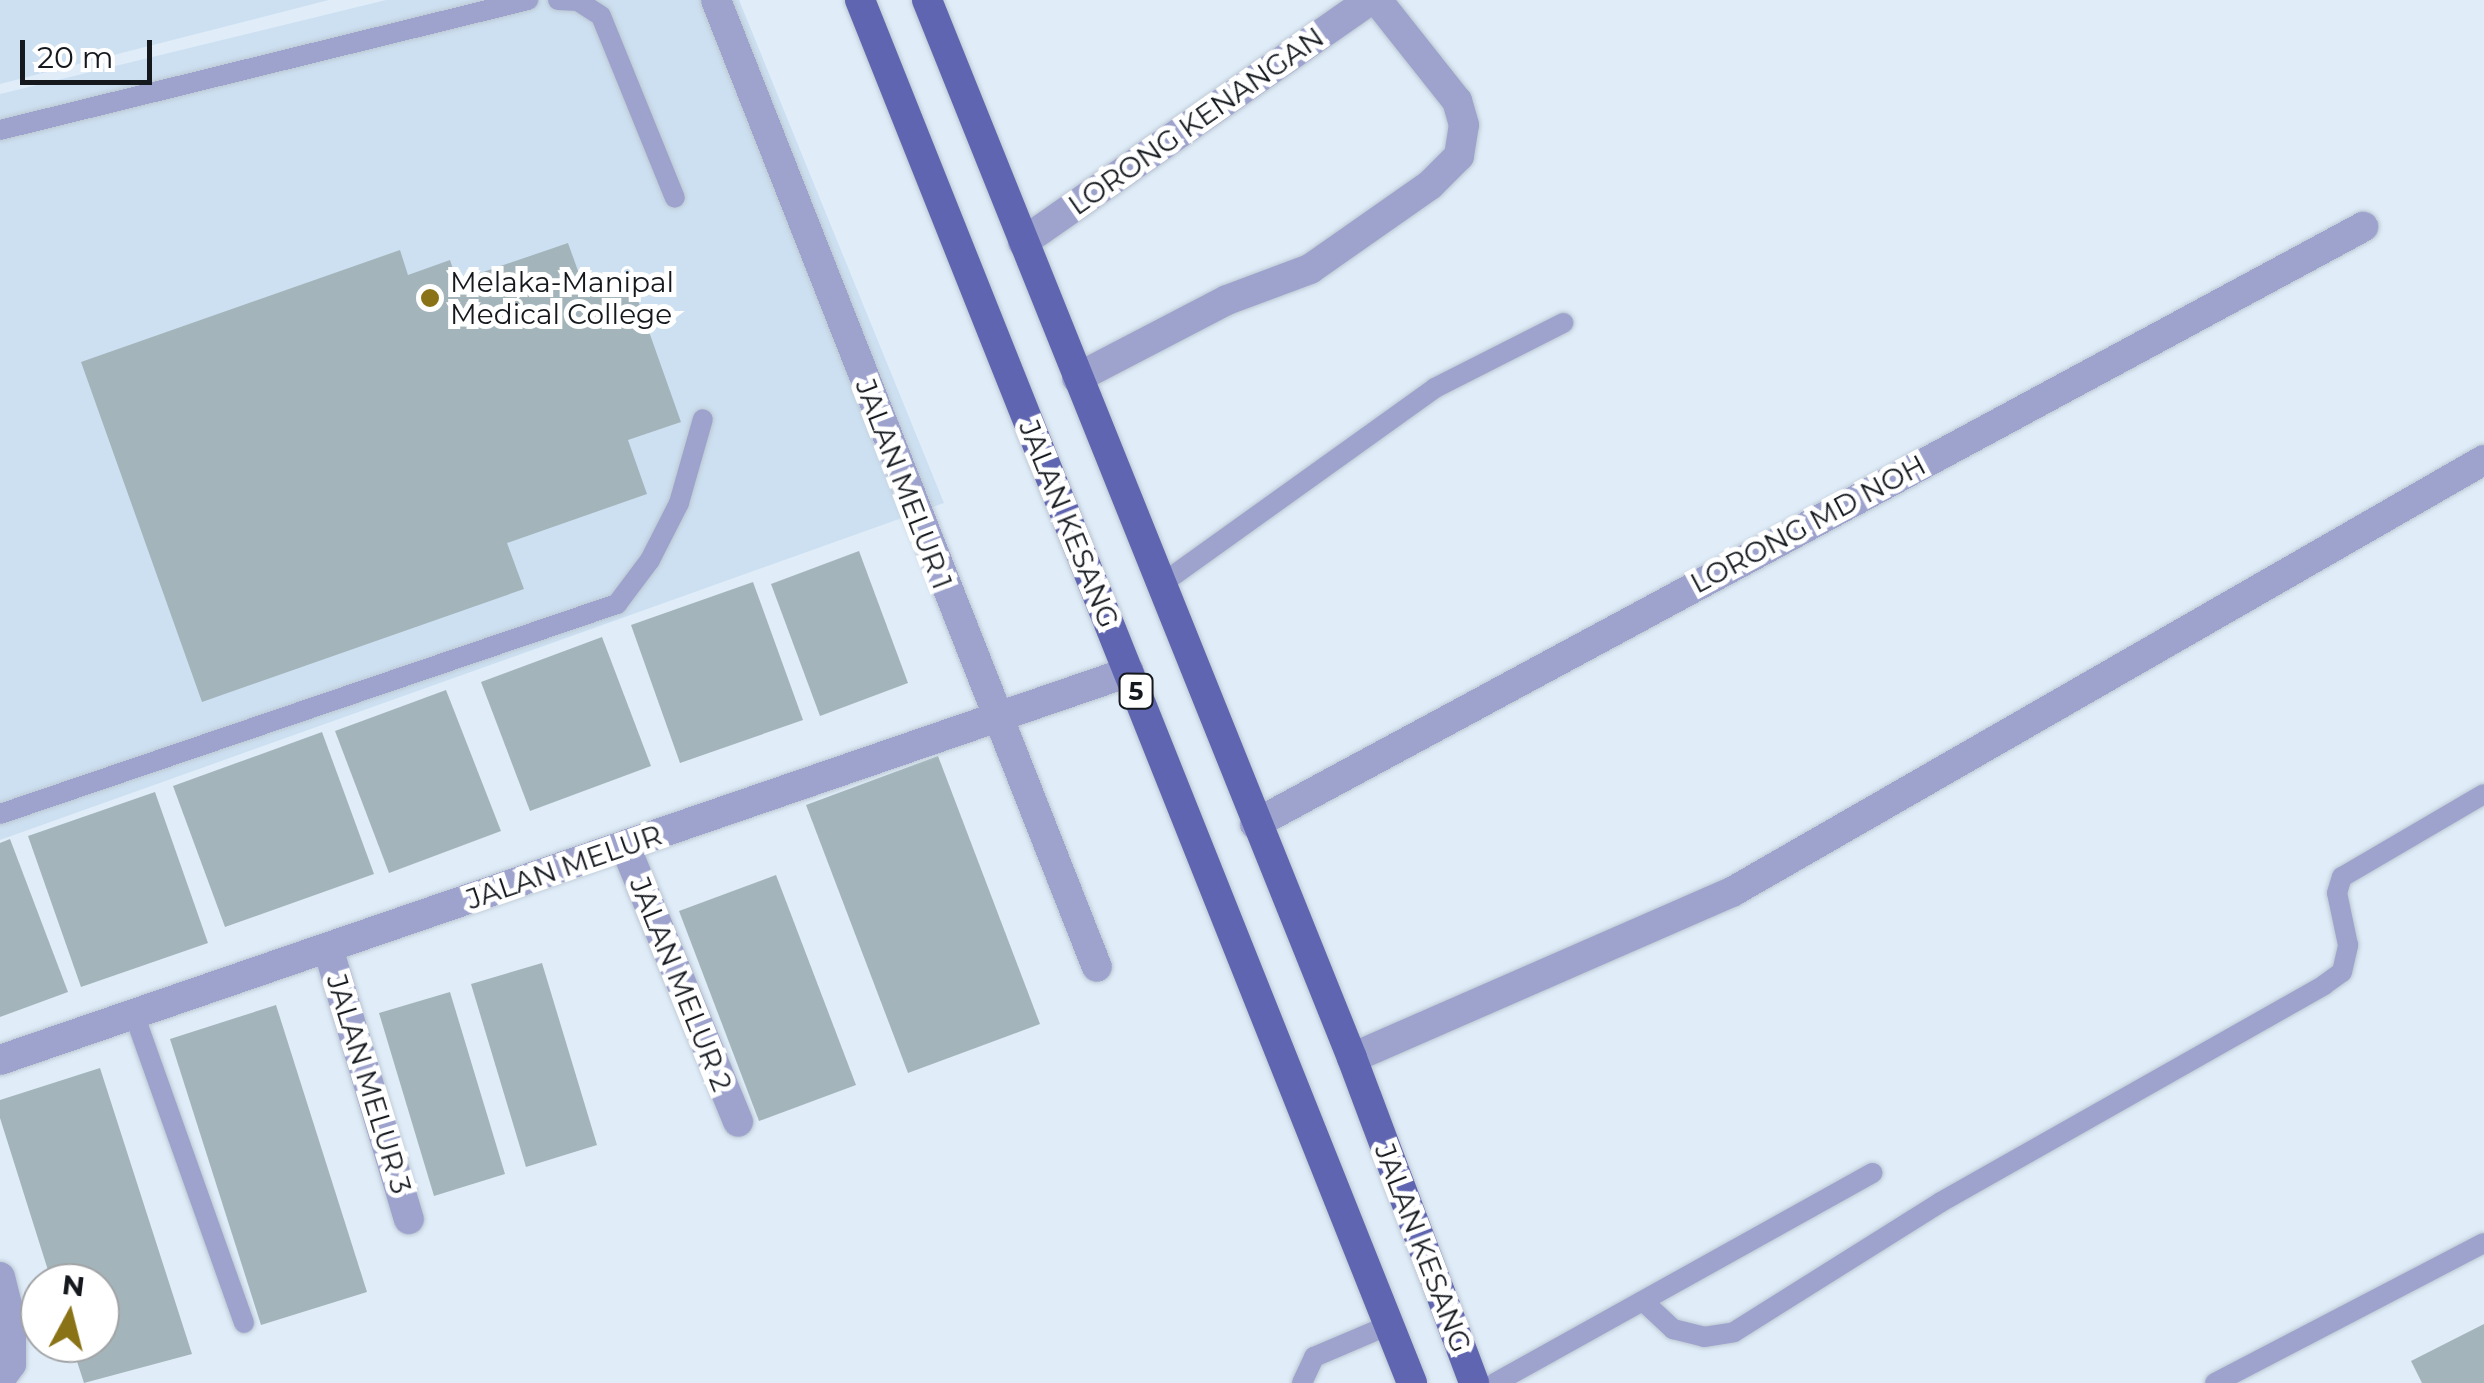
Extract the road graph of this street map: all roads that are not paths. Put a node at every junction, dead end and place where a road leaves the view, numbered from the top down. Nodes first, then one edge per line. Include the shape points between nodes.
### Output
1 (528, 0) edge
2 (558, 0) edge
3 (716, 0) edge
4 (860, 0) edge
5 (927, 0) edge
6 (1370, 0) edge
7 (1377, 0) edge
8 (0, 130) edge
9 (675, 198) dead end
10 (2363, 227) dead end
11 (1023, 242) junction
12 (1563, 323) dead end
13 (1077, 378) junction
14 (703, 419) dead end
15 (2484, 460) edge
16 (1160, 585) junction
17 (1128, 672) junction
18 (998, 717) junction
19 (2484, 794) edge
20 (0, 814) edge
21 (1255, 824) junction
22 (625, 846) junction
23 (328, 948) junction
24 (1097, 967) dead end
25 (134, 1014) junction
26 (1352, 1058) junction
27 (0, 1060) edge
28 (738, 1122) dead end
29 (1872, 1173) dead end
30 (410, 1219) dead end
31 (2484, 1242) edge
32 (0, 1277) edge
33 (1644, 1302) junction
34 (244, 1324) dead end
35 (1388, 1324) junction
36 (1503, 1379) edge
37 (0, 1380) edge
38 (1302, 1383) edge
39 (1412, 1383) edge
40 (1474, 1383) edge
41 (2214, 1383) edge

1 - 8 lane
2 - 9 lane via 578,2 601,16
3 - 18 street, JALAN MELUR 1
4 - 17 main road, JALAN KESANG / 5
5 - 11 main road, JALAN KESANG / 5
6 - 11 street, LORONG KENANGAN
7 - 13 street via 1457,100 1464,125 1459,156 1310,270 1228,300
10 - 21 street, LORONG MD NOH
11 - 13 main road, JALAN KESANG / 5
12 - 16 lane via 1435,388
13 - 16 main road, JALAN KESANG / 5
14 - 20 lane via 679,503 650,560 617,604
15 - 26 street via 1732,892
16 - 21 main road, JALAN KESANG / 5
17 - 18 street, JALAN MELUR
17 - 35 main road, JALAN KESANG / 5
18 - 22 street, JALAN MELUR
18 - 24 street, JALAN MELUR 1
19 - 33 lane via 2342,877 2337,894 2348,945 2342,972 2324,985 1942,1202 1734,1332 1704,1337 1673,1329
21 - 26 main road, JALAN KESANG / 5
22 - 23 street, JALAN MELUR
22 - 28 street, JALAN MELUR 2
23 - 25 street, JALAN MELUR
23 - 30 street, JALAN MELUR 3
25 - 27 street, JALAN MELUR
25 - 34 lane
26 - 40 main road, JALAN KESANG / 5
29 - 33 lane
31 - 41 lane
32 - 37 street via 11,1321 11,1364
33 - 36 lane
35 - 38 lane via 1314,1357
35 - 39 main road, JALAN KESANG / 5

